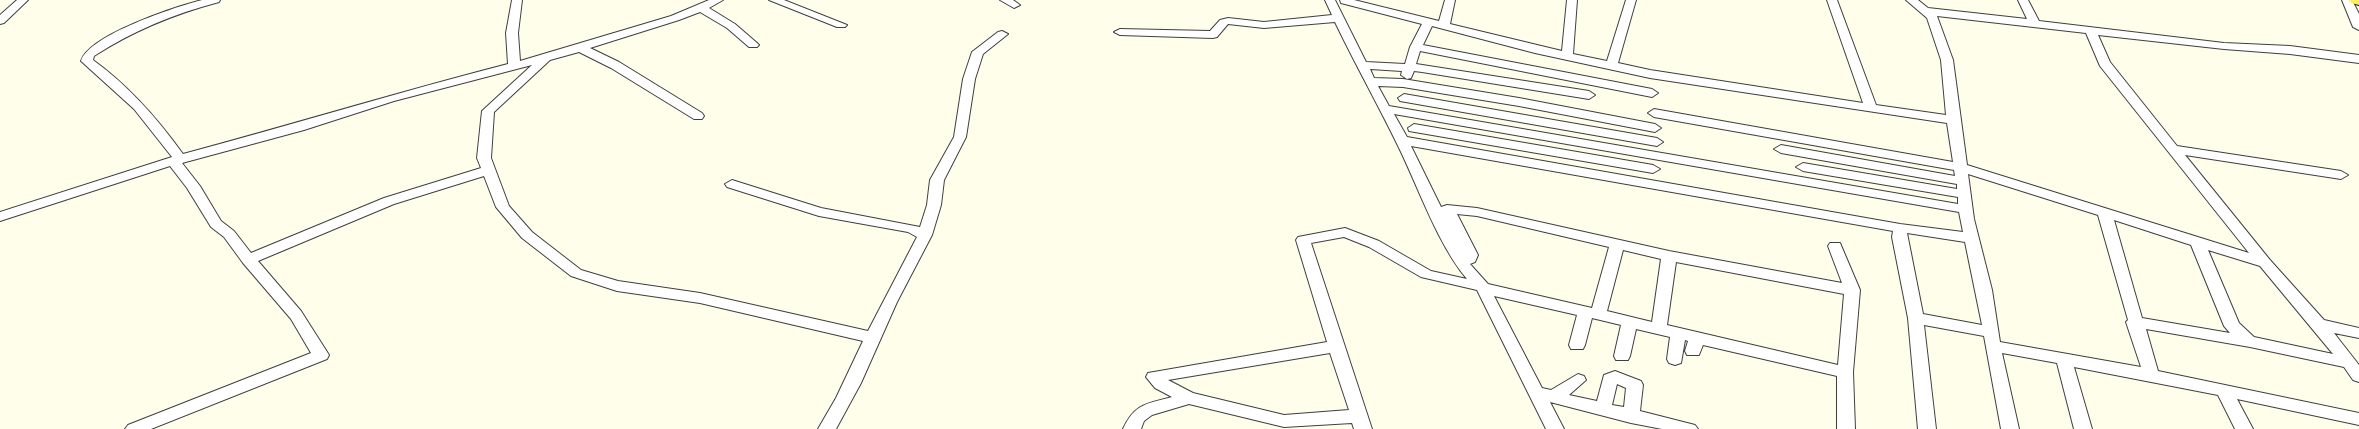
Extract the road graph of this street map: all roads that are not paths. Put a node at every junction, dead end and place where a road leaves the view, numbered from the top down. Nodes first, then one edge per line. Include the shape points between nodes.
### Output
1 (23, 0) edge
2 (215, 0) edge
3 (517, 0) edge
4 (718, 0) edge
5 (774, 0) edge
6 (1330, 0) edge
7 (1450, 0) edge
8 (1572, 0) edge
9 (1631, 0) edge
10 (1832, 0) edge
11 (1912, 0) edge
12 (2023, 0) edge
13 (2347, 0) edge
14 (2356, 0) edge
15 (1345, 1) dead end
16 (2359, 1) edge
17 (700, 7) junction
18 (1927, 11) junction
19 (1339, 18) junction
20 (0, 20) edge
21 (1429, 22) junction
22 (841, 24) dead end
23 (2035, 24) junction
24 (1444, 26) junction
25 (2359, 27) edge
26 (2100, 31) junction
27 (1120, 32) dead end
28 (1002, 34) dead end
29 (1476, 34) junction
30 (753, 45) dead end
31 (1416, 47) junction
32 (580, 48) junction
33 (1535, 49) junction
34 (1466, 56) junction
35 (1567, 56) junction
36 (546, 57) junction
37 (2359, 59) edge
38 (1598, 63) junction
39 (514, 65) junction
40 (1363, 65) junction
41 (1611, 66) junction
42 (1410, 67) junction
43 (1528, 68) junction
44 (1462, 74) junction
45 (1650, 74) junction
46 (1593, 80) junction
47 (1370, 82) junction
48 (1403, 83) junction
49 (1524, 84) junction
50 (1652, 92) junction
51 (1457, 93) junction
52 (1589, 95) junction
53 (1404, 98) junction
54 (1519, 102) junction
55 (1451, 106) junction
56 (1870, 108) junction
57 (1386, 109) junction
58 (1409, 112) junction
59 (1654, 113) junction
60 (1587, 115) junction
61 (698, 116) dead end
62 (1516, 116) junction
63 (1447, 118) junction
64 (1953, 120) junction
65 (1414, 128) junction
66 (1582, 128) junction
67 (1655, 128) junction
68 (1443, 132) junction
69 (1509, 136) junction
70 (1402, 140) junction
71 (1423, 142) junction
72 (1580, 142) junction
73 (1657, 142) junction
74 (1781, 149) dead end
75 (2174, 149) junction
76 (1577, 155) junction
77 (1505, 157) junction
78 (177, 160) junction
79 (1654, 163) junction
80 (1803, 167) dead end
81 (1960, 167) junction
82 (488, 170) junction
83 (1572, 175) junction
84 (2341, 175) dead end
85 (732, 184) dead end
86 (1652, 184) junction
87 (1963, 188) junction
88 (1965, 209) junction
89 (2105, 214) junction
90 (0, 216) edge
91 (1900, 228) junction
92 (925, 235) junction
93 (1971, 238) junction
94 (2198, 242) junction
95 (1617, 244) junction
96 (1835, 246) dead end
97 (1669, 256) junction
98 (248, 260) junction
99 (1460, 261) junction
100 (2265, 263) junction
101 (1483, 287) junction
102 (1852, 290) junction
103 (1592, 314) junction
104 (1916, 318) junction
105 (2134, 322) junction
106 (1629, 324) junction
107 (2319, 324) junction
108 (1659, 330) junction
109 (2359, 333) edge
110 (1678, 334) junction
111 (874, 338) junction
112 (1992, 339) junction
113 (2250, 342) junction
114 (1577, 345) dead end
115 (1336, 346) junction
116 (1622, 356) dead end
117 (1675, 359) dead end
118 (2064, 360) junction
119 (2354, 370) edge
120 (1845, 372) junction
121 (2151, 375) junction
122 (1578, 380) dead end
123 (2224, 390) junction
124 (1537, 393) junction
125 (1554, 396) junction
126 (1189, 398) junction
127 (1602, 409) junction
128 (1631, 417) junction
129 (2359, 419) edge
130 (1361, 422) edge
131 (134, 429) edge
132 (827, 429) edge
133 (1132, 429) edge
134 (1555, 429) edge
135 (1689, 429) edge
136 (1846, 429) edge
137 (1927, 429) edge
138 (2010, 429) edge
139 (2083, 429) edge
140 (2244, 429) edge

1 - 20 street
2 - 78 street via 158,16 122,32 89,54 87,61 126,94 151,122
3 - 39 street via 512,33
4 - 17 street
5 - 22 street
6 - 19 street
7 - 24 street
8 - 35 street
9 - 41 street
10 - 56 street
11 - 18 street
12 - 23 street
13 - 25 street
14 - 16 main road
15 - 21 street
17 - 30 street via 731,26
17 - 32 street via 675,18
18 - 23 street
18 - 64 street via 1935,22 1947,60
19 - 27 street via 1279,24 1228,21 1213,35
19 - 40 street
21 - 24 street
21 - 31 street
23 - 26 street
24 - 29 street
26 - 37 street
26 - 75 street via 2092,33 2104,63
28 - 92 street via 978,52 969,79 960,136 937,180 934,205
29 - 33 street
29 - 34 street
31 - 34 street
31 - 42 street
32 - 36 street
32 - 61 street via 615,65
33 - 35 street
33 - 43 street
34 - 43 street
34 - 44 street
35 - 38 street
36 - 39 street
36 - 82 street via 488,111 484,158
38 - 41 street
38 - 46 street
39 - 78 street
40 - 42 street
40 - 47 street
41 - 45 street
42 - 44 street
42 - 48 street
43 - 46 street
43 - 49 street
44 - 49 street
44 - 51 street
45 - 50 street
45 - 56 street
46 - 50 street
46 - 52 street
47 - 48 street
47 - 57 street
48 - 51 street
48 - 53 street
49 - 52 street
49 - 54 street
50 - 59 street
51 - 54 street
51 - 55 street
52 - 60 street
53 - 55 street
53 - 58 street
54 - 60 street
54 - 62 street
55 - 62 street
55 - 63 street
56 - 64 street
57 - 58 street
57 - 70 street
58 - 63 street
58 - 65 street
59 - 67 street
59 - 81 street
60 - 66 street
60 - 67 street
62 - 66 street
62 - 69 street
63 - 68 street
63 - 69 street
64 - 81 street
65 - 68 street
65 - 71 street
66 - 72 street
66 - 73 street
67 - 73 street
68 - 69 street
69 - 72 street
69 - 76 street
69 - 77 street
70 - 71 street
70 - 99 street
71 - 77 street
72 - 76 street
72 - 79 street
73 - 79 street
74 - 87 street
75 - 84 street
75 - 100 street
76 - 79 street
76 - 83 street
77 - 83 street
78 - 90 street
78 - 98 street via 216,224 229,234
79 - 86 street
79 - 88 street
80 - 87 street
81 - 87 street
81 - 89 street
82 - 98 street via 389,201
82 - 111 street via 503,207 527,235 576,273 617,286 700,298 810,326
83 - 86 street
85 - 92 street via 819,212 912,228
86 - 91 street
87 - 88 street
88 - 93 street
89 - 94 street
89 - 105 street
91 - 93 street
91 - 104 street via 1899,237
92 - 111 street via 916,258 890,301
93 - 112 street via 1984,290
94 - 100 street
94 - 113 street via 2232,326
95 - 97 street
95 - 99 street via 1481,213 1446,209 1472,255 1470,259
95 - 103 street via 1615,257
96 - 102 street
97 - 102 street
97 - 108 street
98 - 131 street via 296,315 321,355
99 - 101 street
100 - 107 street
101 - 103 street
101 - 115 street via 1426,274 1374,244 1344,232 1303,240
101 - 124 street
102 - 120 street
103 - 106 street
103 - 114 street
104 - 112 street
104 - 137 street
105 - 113 street
105 - 121 street
106 - 108 street
106 - 116 street
107 - 109 street
107 - 119 street
108 - 110 street
110 - 117 street
110 - 120 street via 1695,345
111 - 132 street
112 - 118 street
112 - 138 street
113 - 119 street
115 - 126 street via 1154,378
115 - 130 street
118 - 121 street
118 - 139 street
120 - 136 street
121 - 123 street
122 - 125 street
123 - 129 street
123 - 140 street
124 - 125 street
124 - 134 street
125 - 127 street
126 - 130 street via 1284,421
126 - 133 street via 1146,410 1137,417
127 - 128 street
127 - 128 street via 1610,379 1615,377 1635,385
128 - 135 street

